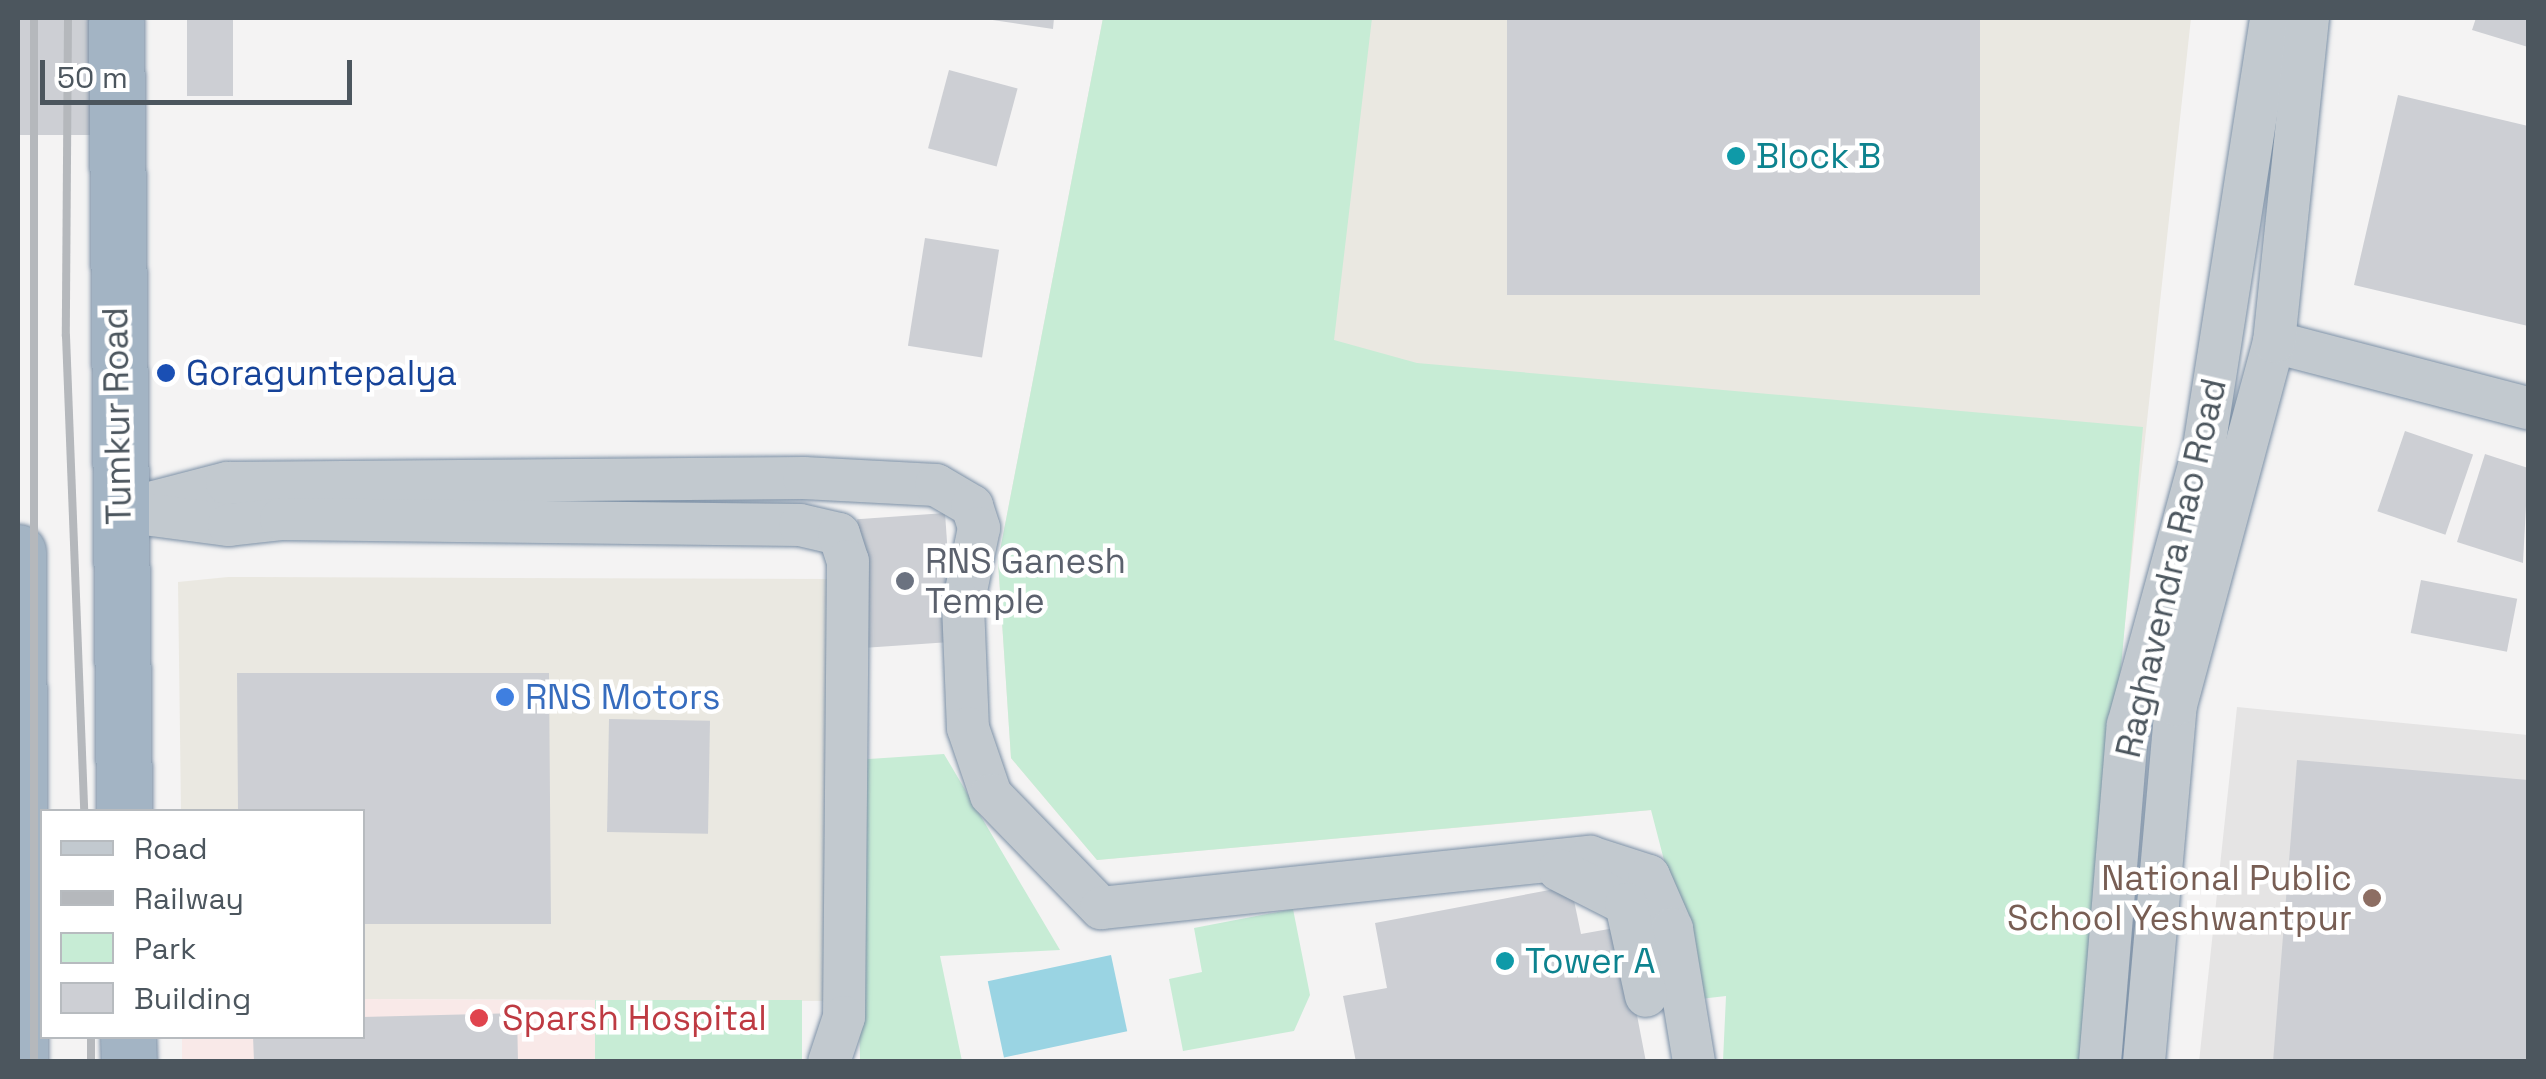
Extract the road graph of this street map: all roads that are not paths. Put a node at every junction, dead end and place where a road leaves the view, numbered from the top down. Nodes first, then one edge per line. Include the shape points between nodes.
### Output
1 (2271, 18) edge
2 (2308, 18) edge
3 (116, 20) dead end
4 (2274, 342) junction
5 (2528, 408) edge
6 (804, 478) junction
7 (119, 510) junction
8 (800, 525) junction
9 (18, 552) edge
10 (124, 809) edge
11 (1535, 862) junction
12 (1646, 996) dead end
13 (20, 1062) edge
14 (829, 1062) edge
15 (1694, 1062) edge
16 (2100, 1062) edge
17 (2144, 1062) edge

1 - 16 street, Raghavendra Rao Road via 2204,447 2128,725
2 - 4 street, Raghavendra Rao Road
3 - 7 highway, Tumkur Road
4 - 5 street
4 - 17 street, Raghavendra Rao Road via 2176,705
6 - 7 street via 227,484
6 - 8 street
6 - 11 street via 936,485 972,506 979,528 963,605 968,728 991,795 1101,908
7 - 8 street via 229,525 281,519
7 - 10 highway, Tumkur Road
8 - 14 street via 839,534 848,562 844,1017
9 - 13 highway
11 - 12 street via 1581,876 1626,904
11 - 15 street via 1590,857 1648,876 1672,929

